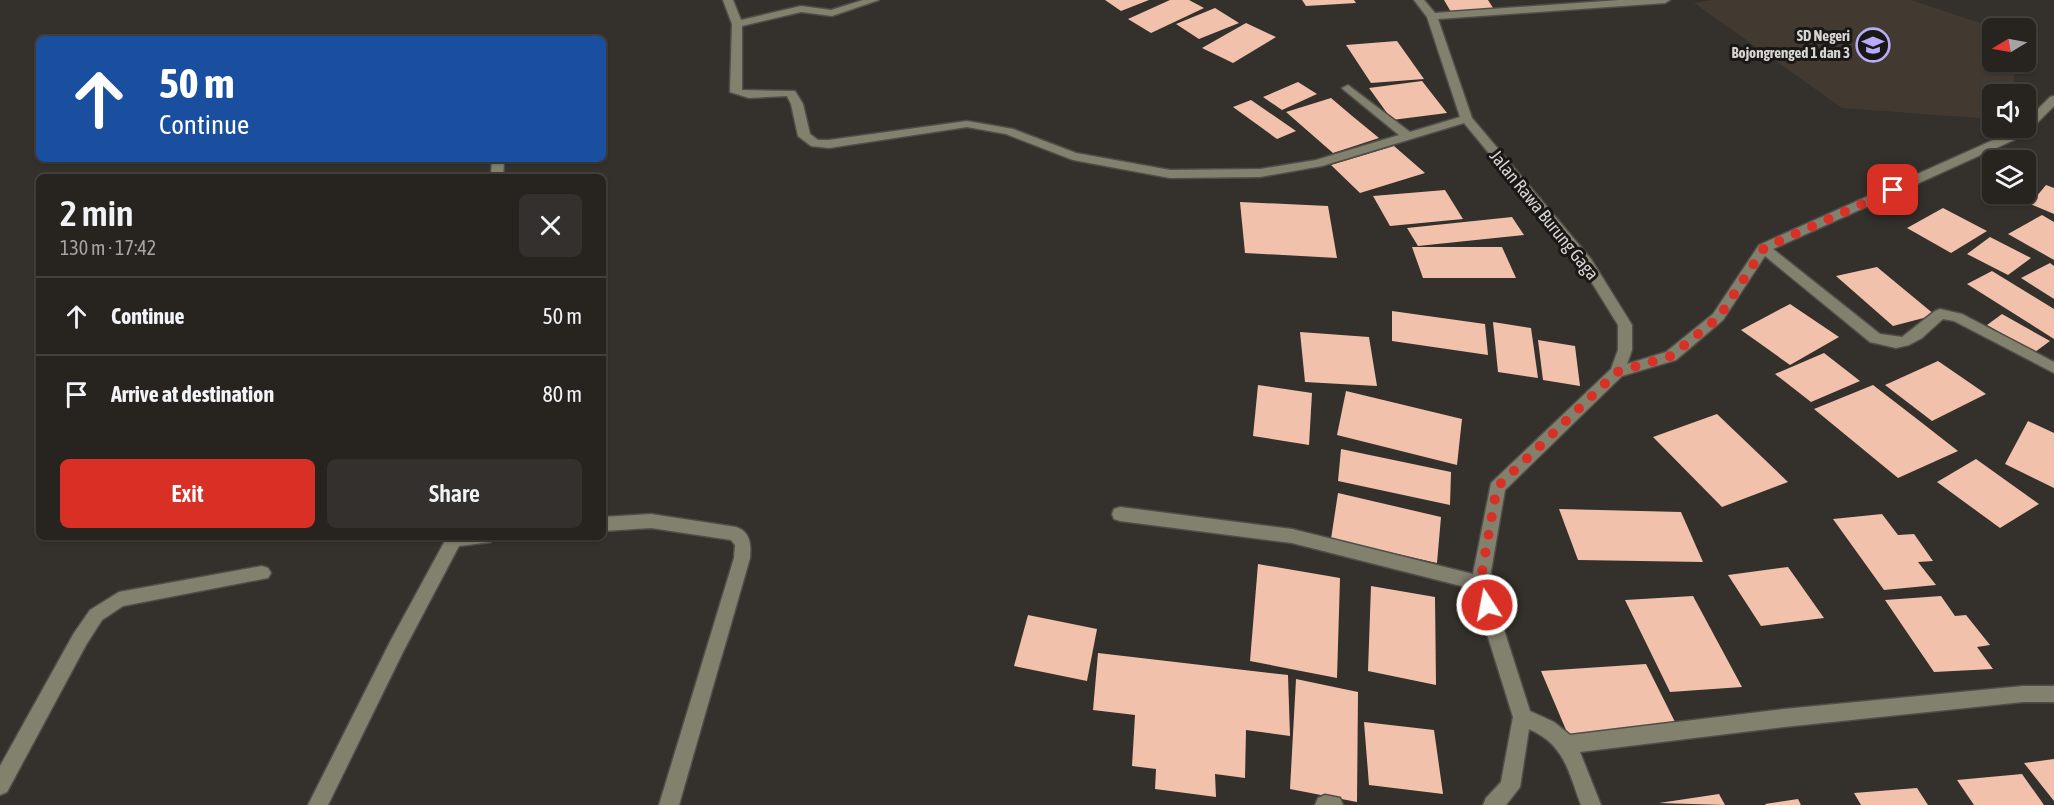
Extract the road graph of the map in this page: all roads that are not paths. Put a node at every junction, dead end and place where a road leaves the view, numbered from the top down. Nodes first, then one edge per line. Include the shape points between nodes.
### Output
1 (728, 0) edge
2 (874, 0) edge
3 (1419, 0) edge
4 (1665, 0) edge
5 (1432, 16) junction
6 (737, 24) junction
7 (1348, 88) dead end
8 (2054, 99) edge
9 (1466, 119) junction
10 (1408, 136) junction
11 (1764, 248) junction
12 (2054, 368) edge
13 (1617, 372) junction
14 (1120, 514) dead end
15 (606, 524) edge
16 (454, 540) edge
17 (262, 573) dead end
18 (1480, 583) junction
19 (2054, 694) edge
20 (1522, 717) junction
21 (1567, 744) junction
22 (0, 785) edge
23 (318, 805) edge
24 (669, 805) edge
25 (1325, 805) edge
26 (1333, 805) edge
27 (1493, 805) edge
28 (1591, 805) edge

1 - 6 street
2 - 6 street via 832,13 801,9
3 - 5 street, Jalan Rawa Burung Gaga
4 - 5 street
5 - 9 street, Jalan Rawa Burung Gaga
6 - 10 street via 736,92 791,93 804,136 815,143 967,124 1009,131 1073,156 1170,174 1249,173 1318,163
7 - 10 street
8 - 11 street via 2021,133
9 - 10 street
9 - 13 street, Jalan Rawa Burung Gaga via 1586,262 1625,325 1625,350
11 - 12 street via 1875,338 1892,345 1905,343 1940,314 1949,315
11 - 13 street via 1719,317 1671,356
13 - 18 street via 1497,487
14 - 18 street via 1292,536
15 - 24 street via 651,522 736,534 743,543 742,558
16 - 23 street
17 - 22 street via 118,599 96,615
18 - 20 street
19 - 21 street via 1784,717
20 - 21 street via 1547,728
20 - 27 street via 1510,787
21 - 28 street
25 - 26 street

